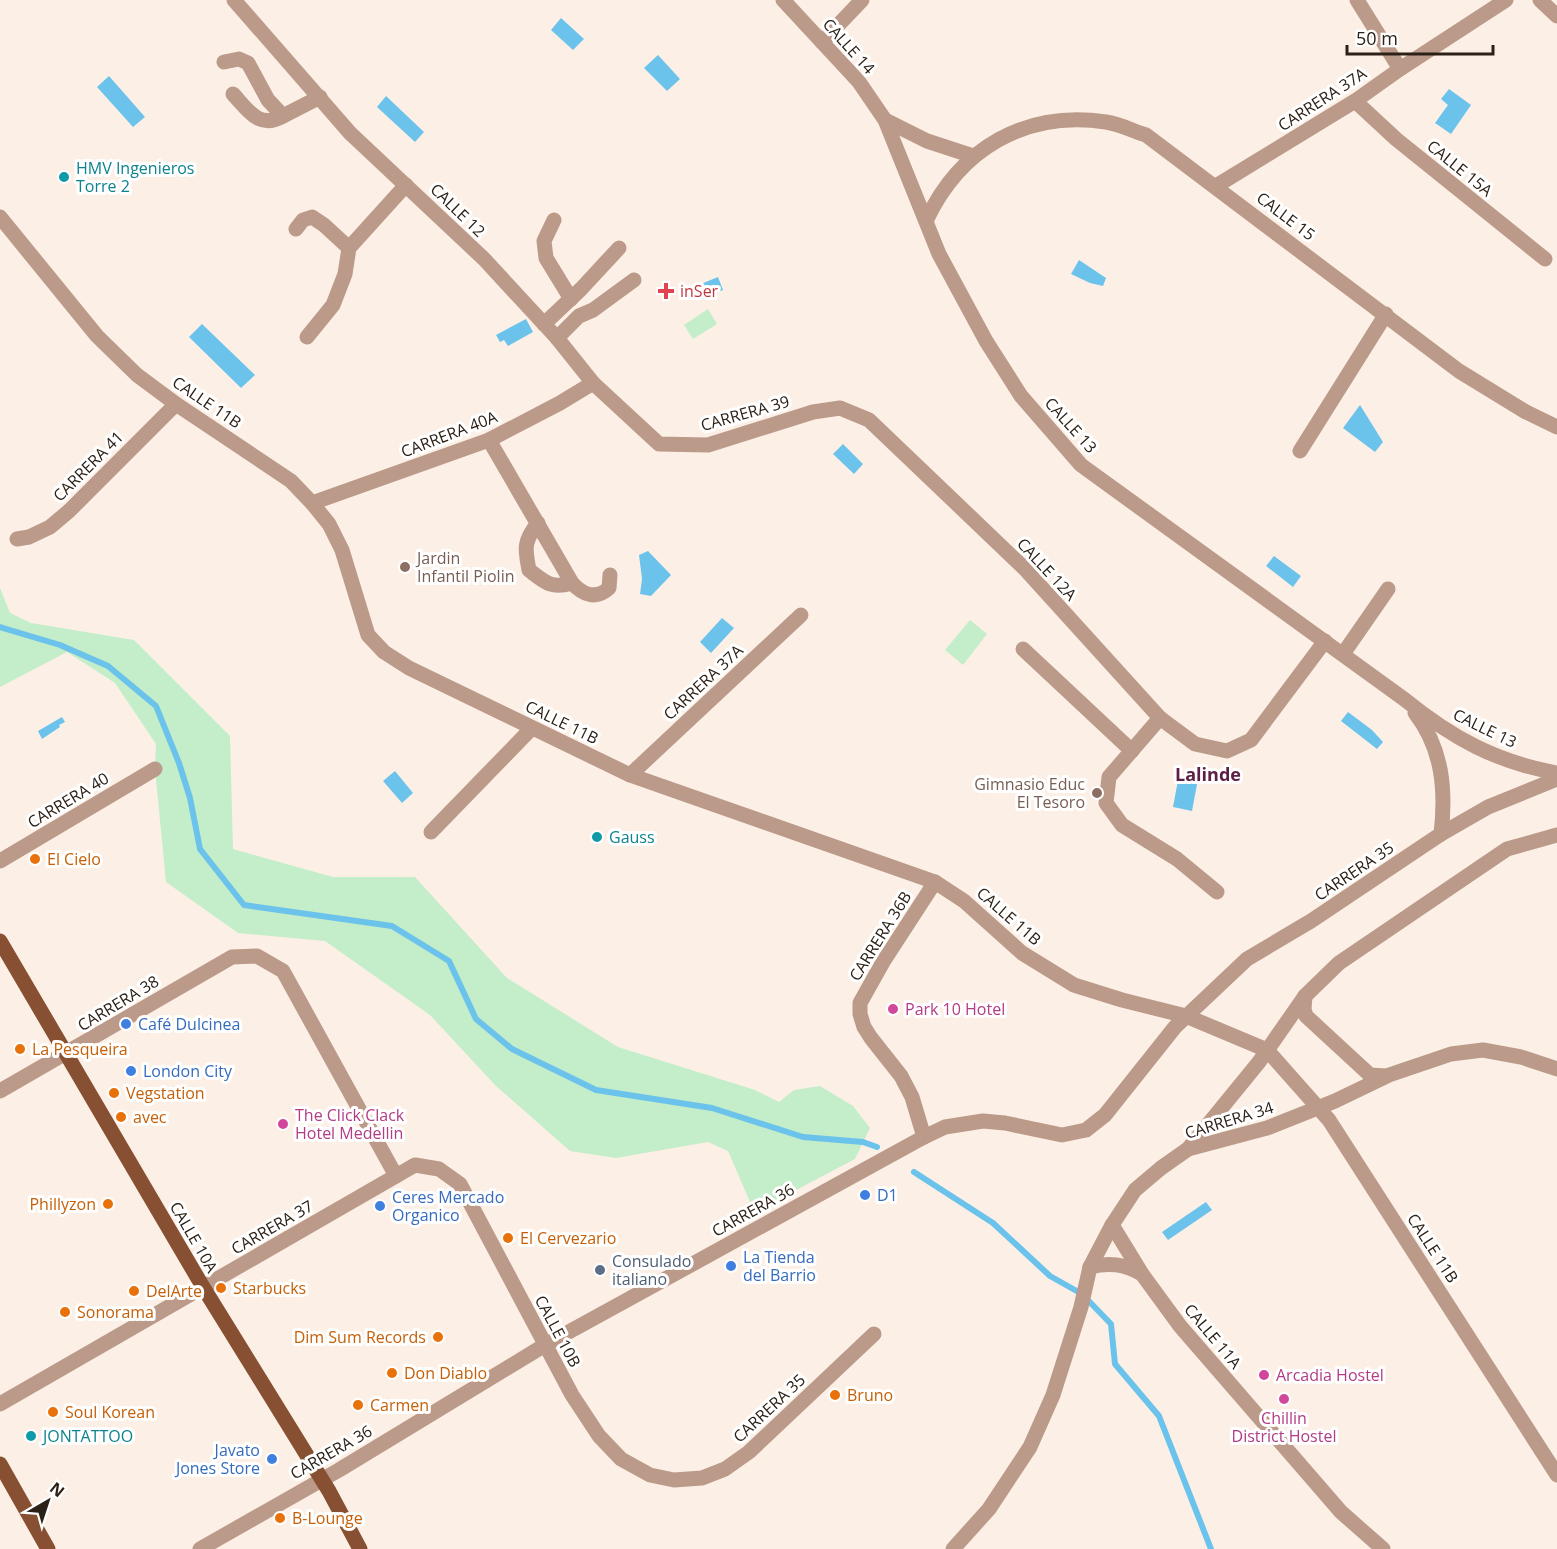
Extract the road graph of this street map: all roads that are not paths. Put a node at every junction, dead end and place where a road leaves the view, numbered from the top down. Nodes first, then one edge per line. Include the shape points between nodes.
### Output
1 (234, 0) edge
2 (783, 0) edge
3 (862, 0) edge
4 (1357, 0) edge
5 (1506, 0) edge
6 (1540, 0) edge
7 (1557, 15) edge
8 (822, 42) junction
9 (224, 62) dead end
10 (1400, 69) junction
11 (233, 94) dead end
12 (320, 97) junction
13 (1355, 101) junction
14 (283, 116) junction
15 (885, 120) junction
16 (973, 156) junction
17 (406, 185) junction
18 (1216, 186) junction
19 (0, 218) edge
20 (554, 220) dead end
21 (926, 221) junction
22 (296, 229) dead end
23 (349, 248) junction
24 (619, 248) dead end
25 (1545, 259) dead end
26 (634, 280) dead end
27 (571, 299) junction
28 (1386, 314) junction
29 (544, 324) junction
30 (307, 337) dead end
31 (557, 338) junction
32 (593, 383) junction
33 (176, 404) junction
34 (840, 408) joint
35 (1557, 428) edge
36 (489, 440) junction
37 (658, 444) joint
38 (1300, 451) dead end
39 (312, 503) junction
40 (538, 523) junction
41 (17, 539) dead end
42 (610, 575) dead end
43 (572, 583) junction
44 (1388, 589) dead end
45 (801, 615) dead end
46 (1325, 641) junction
47 (1023, 649) dead end
48 (1343, 654) junction
49 (1404, 699) junction
50 (1160, 718) junction
51 (532, 728) junction
52 (1132, 751) junction
53 (155, 769) dead end
54 (1557, 773) edge
55 (630, 775) junction
56 (1557, 779) edge
57 (431, 832) dead end
58 (1441, 834) junction
59 (1557, 835) edge
60 (0, 861) edge
61 (935, 882) junction
62 (1217, 892) dead end
63 (0, 941) edge
64 (1305, 996) junction
65 (1186, 1016) junction
66 (1267, 1050) junction
67 (66, 1054) junction
68 (1557, 1069) edge
69 (1389, 1075) junction
70 (0, 1091) edge
71 (1319, 1108) junction
72 (924, 1137) junction
73 (1188, 1149) junction
74 (439, 1169) joint
75 (396, 1176) junction
76 (1112, 1225) junction
77 (1142, 1274) junction
78 (1088, 1275) junction
79 (203, 1287) junction
80 (874, 1334) dead end
81 (545, 1345) junction
82 (0, 1404) edge
83 (0, 1464) edge
84 (1557, 1475) edge
85 (322, 1479) junction
86 (674, 1480) joint
87 (48, 1549) edge
88 (200, 1549) edge
89 (360, 1549) edge
90 (953, 1549) edge
91 (1383, 1549) edge

1 - 12 street, CALLE 12
2 - 8 street, CALLE 14
3 - 8 street
4 - 10 street
5 - 10 street, CARRERA 37A
6 - 7 street
8 - 15 street, CALLE 14 via 859,82
9 - 14 street via 239,59 248,63 268,100
10 - 13 street, CARRERA 37A
11 - 14 street via 262,120 274,121
12 - 14 street
12 - 17 street, CALLE 12 via 350,133
13 - 18 street, CARRERA 37A
13 - 25 street, CALLE 15A via 1396,139
15 - 16 street via 927,141
15 - 21 street, CALLE 13
16 - 18 street, CALLE 15 via 1021,128 1065,119 1108,122 1146,135
16 - 21 street, CALLE 15 via 945,186
17 - 23 street
17 - 29 street, CALLE 12 via 484,259
18 - 28 street, CALLE 15
19 - 33 street, CALLE 11B via 97,336 137,375
20 - 27 street via 544,241 546,258
21 - 46 street, CALLE 13 via 939,254 1021,396 1080,465
22 - 23 street via 312,217
23 - 30 street via 345,274 333,305
24 - 27 street
26 - 31 street via 579,316
27 - 29 street
28 - 35 street, CALLE 15 via 1459,371
28 - 38 street
29 - 31 street, CALLE 12
31 - 32 street, CALLE 12
32 - 36 street, CARRERA 40A
32 - 37 street, CALLE 12
33 - 39 street, CALLE 11B via 291,481
33 - 41 street, CARRERA 41 via 69,511 50,527
34 - 37 street, CARRERA 39 via 813,412 708,445
34 - 50 street, CALLE 12A via 870,420 1024,568
36 - 39 street, CARRERA 40A
36 - 40 street
39 - 51 street, CALLE 11B via 329,524 342,550 368,635 384,652
40 - 43 street
40 - 43 street via 526,543 529,570 545,583 558,587
42 - 43 street via 609,588 590,596
44 - 48 street
45 - 55 street, CARRERA 37A
46 - 48 street, CALLE 13
46 - 50 street, CALLE 12A via 1251,740 1227,751 1195,744
47 - 52 street
48 - 49 street, CALLE 13
49 - 54 street, CALLE 13 via 1433,722 1497,757
49 - 58 street, CALLE 13 via 1422,721 1435,747 1445,803
50 - 52 street
51 - 55 street, CALLE 11B
51 - 57 street
52 - 62 street via 1109,777 1106,803 1122,825 1177,860
53 - 60 street, CARRERA 40
55 - 61 street, CALLE 11B
56 - 58 street, CARRERA 35 via 1488,807
58 - 65 street, CARRERA 35 via 1247,959
59 - 64 street via 1507,849 1339,963
61 - 65 street, CALLE 11B via 964,901 1022,953 1074,985
61 - 72 street, CARRERA 36B via 860,1003 864,1027 901,1076
63 - 67 main road, CALLE 10A
64 - 66 street
64 - 69 street via 1306,1016 1370,1075
65 - 66 street, CALLE 11B
65 - 72 street, CARRERA 36 via 1105,1115 1086,1130 1056,1134 983,1121 945,1127
66 - 71 street, CALLE 11B
66 - 73 street
67 - 70 street, CARRERA 38
67 - 75 street, CARRERA 38 via 232,957 257,956 283,971
67 - 79 main road, CALLE 10A
68 - 69 street, CARRERA 34 via 1483,1050 1451,1054
69 - 71 street, CARRERA 34
71 - 73 street, CARRERA 34 via 1267,1128
71 - 84 street, CALLE 11B
72 - 81 street, CARRERA 36
73 - 76 street, CARRERA 34 via 1135,1190
74 - 75 street, CARRERA 37 via 415,1165
74 - 81 street, CALLE 10B via 460,1184
75 - 79 street, CARRERA 37
76 - 77 street, CALLE 11A
76 - 78 street, CARRERA 34
77 - 78 street via 1116,1264 1100,1264
77 - 91 street, CALLE 11A via 1180,1326 1273,1436 1341,1512
78 - 90 street, CARRERA 34 via 1053,1395 1030,1447 989,1509
79 - 82 street, CARRERA 37
79 - 85 main road, CALLE 10A
80 - 86 street, CARRERA 35 via 726,1469 702,1478
81 - 85 street, CARRERA 36
81 - 86 street, CALLE 10B via 583,1412 621,1460 650,1475
83 - 87 main road
85 - 88 street, CARRERA 36
85 - 89 main road, CALLE 10A

